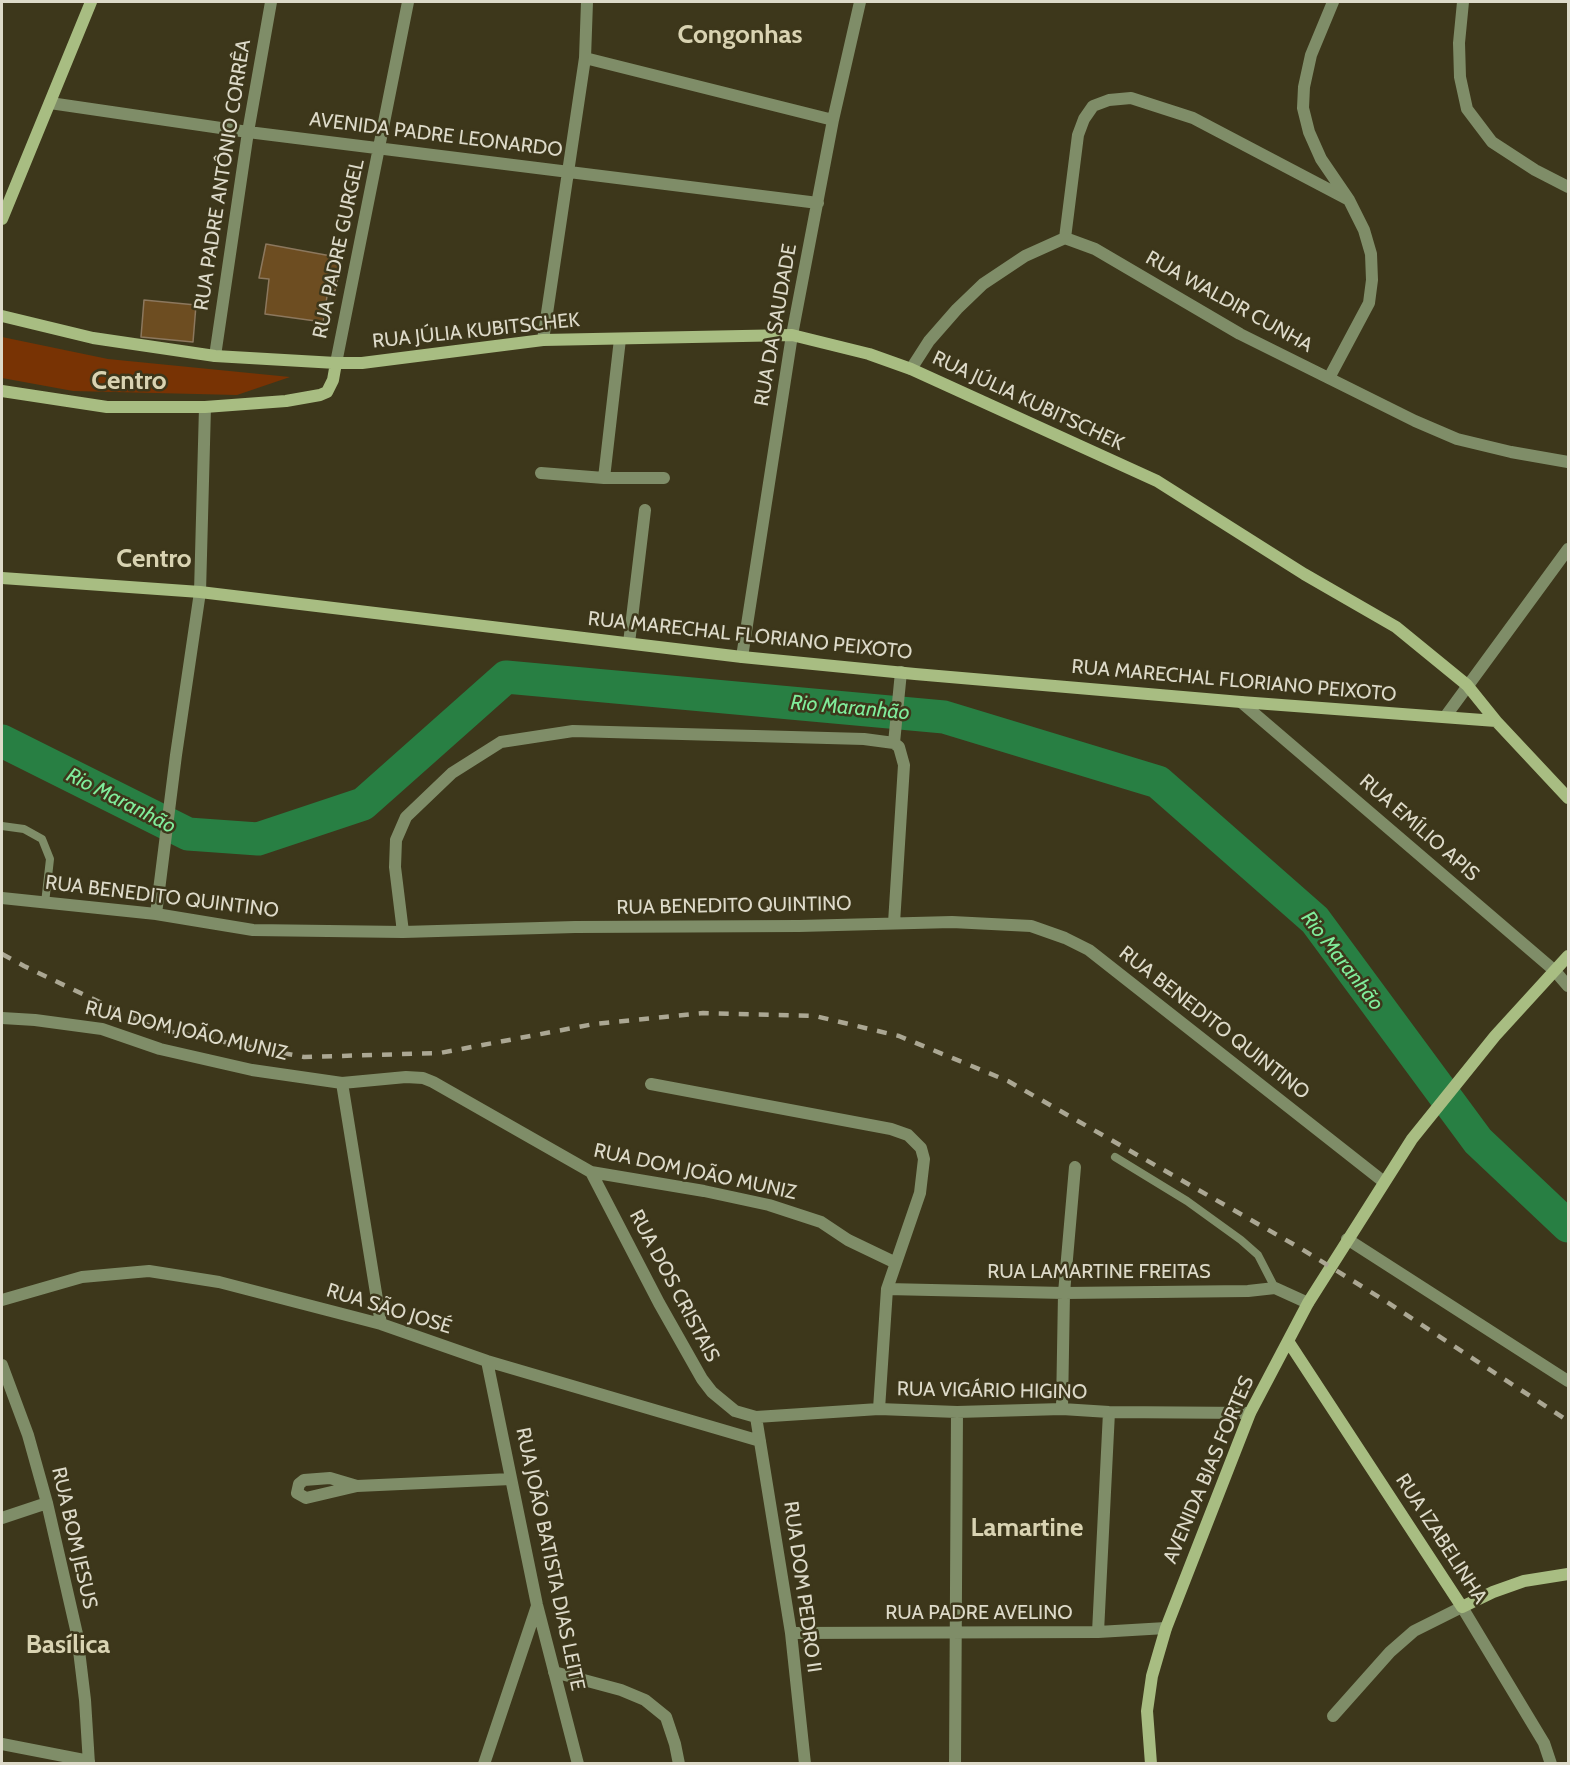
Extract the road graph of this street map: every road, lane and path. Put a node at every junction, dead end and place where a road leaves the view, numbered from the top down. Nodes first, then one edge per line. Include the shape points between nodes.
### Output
1 (91, 2) edge
2 (271, 2) edge
3 (408, 2) edge
4 (587, 2) edge
5 (860, 2) edge
6 (1333, 2) edge
7 (1463, 2) edge
8 (585, 58) junction
9 (50, 103) junction
10 (833, 120) junction
11 (248, 132) junction
12 (380, 147) junction
13 (568, 170) junction
14 (1569, 187) edge
15 (1348, 200) junction
16 (818, 203) junction
17 (2, 219) edge
18 (1065, 238) junction
19 (2, 316) edge
20 (792, 335) junction
21 (620, 339) junction
22 (543, 340) junction
23 (215, 356) junction
24 (336, 363) junction
25 (911, 369) junction
26 (1329, 378) junction
27 (2, 390) edge
28 (205, 407) junction
29 (1569, 462) edge
30 (541, 473) dead end
31 (604, 478) junction
32 (664, 478) dead end
33 (645, 510) dead end
34 (1569, 549) edge
35 (2, 578) edge
36 (200, 592) junction
37 (629, 643) junction
38 (742, 657) junction
39 (901, 672) junction
40 (1467, 685) junction
41 (1241, 702) junction
42 (1445, 717) junction
43 (1496, 721) junction
44 (894, 743) junction
45 (1569, 798) edge
46 (2, 826) edge
47 (2, 897) edge
48 (45, 903) junction
49 (156, 914) junction
50 (894, 923) junction
51 (403, 932) junction
52 (1569, 956) edge
53 (1555, 971) junction
54 (1569, 986) edge
55 (2, 1018) edge
56 (342, 1083) junction
57 (651, 1084) dead end
58 (1115, 1157) dead end
59 (1075, 1167) dead end
60 (591, 1172) junction
61 (1384, 1182) junction
62 (1347, 1239) junction
63 (896, 1263) junction
64 (1275, 1288) junction
65 (887, 1289) junction
66 (1064, 1293) junction
67 (2, 1300) edge
68 (1308, 1303) junction
69 (381, 1324) junction
70 (1288, 1341) junction
71 (487, 1361) junction
72 (2, 1365) edge
73 (1569, 1381) edge
74 (879, 1409) junction
75 (1062, 1409) junction
76 (735, 1411) joint
77 (957, 1412) junction
78 (1109, 1412) junction
79 (1250, 1413) junction
80 (756, 1417) junction
81 (760, 1441) junction
82 (511, 1479) junction
83 (357, 1486) dead end
84 (47, 1503) junction
85 (2, 1518) edge
86 (1569, 1574) edge
87 (537, 1605) junction
88 (1462, 1607) junction
89 (1166, 1628) junction
90 (955, 1632) junction
91 (1098, 1632) junction
92 (791, 1633) junction
93 (554, 1672) junction
94 (1333, 1716) dead end
95 (2, 1744) edge
96 (89, 1762) edge
97 (484, 1764) edge
98 (578, 1764) edge
99 (679, 1764) edge
100 (805, 1764) edge
101 (955, 1764) edge
102 (1151, 1764) edge
103 (1551, 1764) edge

1 - 9 main road
2 - 11 street, RUA PADRE ANTÔNIO CORRÊA
3 - 12 street, RUA PADRE GURGEL
4 - 8 street
5 - 10 street, RUA DA SAUDADE
6 - 15 street via 1311,55 1303,108 1321,159
7 - 14 street via 1460,78 1467,109 1492,141
8 - 10 street
8 - 13 street
9 - 11 street, AVENIDA PADRE LEONARDO
9 - 17 main road
10 - 16 street, RUA DA SAUDADE
11 - 12 street, AVENIDA PADRE LEONARDO
11 - 23 street, RUA PADRE ANTÔNIO CORRÊA
12 - 13 street, AVENIDA PADRE LEONARDO
12 - 24 street, RUA PADRE GURGEL
13 - 16 street, AVENIDA PADRE LEONARDO
13 - 22 street
15 - 18 street via 1193,118 1131,98 1109,100 1093,106 1078,135
15 - 26 street via 1364,230 1371,254 1372,280 1369,303
16 - 20 street, RUA DA SAUDADE
18 - 25 street via 1025,256 983,284 936,333
18 - 26 street, RUA WALDIR CUNHA via 1095,249 1240,334
19 - 23 main road, RUA JÚLIA KUBITSCHEK via 93,338
20 - 21 main road, RUA JÚLIA KUBITSCHEK
20 - 25 main road, RUA JÚLIA KUBITSCHEK
20 - 38 street, RUA DA SAUDADE
21 - 22 main road, RUA JÚLIA KUBITSCHEK
21 - 31 street
22 - 24 main road, RUA JÚLIA KUBITSCHEK
23 - 24 main road, RUA JÚLIA KUBITSCHEK
24 - 28 main road via 330,388 320,395
25 - 40 main road, RUA JÚLIA KUBITSCHEK via 1157,481 1396,627
26 - 29 street, RUA WALDIR CUNHA via 1456,439
27 - 28 main road via 107,407
28 - 36 street
30 - 31 street
31 - 32 street
33 - 37 street
34 - 40 street
35 - 36 main road, RUA MARECHAL FLORIANO PEIXOTO
36 - 37 main road, RUA MARECHAL FLORIANO PEIXOTO
36 - 49 street
37 - 38 main road, RUA MARECHAL FLORIANO PEIXOTO
38 - 39 main road, RUA MARECHAL FLORIANO PEIXOTO
39 - 41 main road, RUA MARECHAL FLORIANO PEIXOTO
39 - 44 street
40 - 42 street
40 - 43 main road, RUA JÚLIA KUBITSCHEK
41 - 42 main road, RUA MARECHAL FLORIANO PEIXOTO
41 - 53 street, RUA EMÍLIO APIS
42 - 43 main road, RUA MARECHAL FLORIANO PEIXOTO
43 - 45 main road, RUA JÚLIA KUBITSCHEK
44 - 50 street via 904,765
44 - 51 street via 573,730 501,742 452,773 406,817 396,840 395,867
46 - 48 lane via 24,829 42,839 50,859
47 - 48 street, RUA BENEDITO QUINTINO
48 - 49 street, RUA BENEDITO QUINTINO
49 - 51 street, RUA BENEDITO QUINTINO via 253,930
50 - 51 street, RUA BENEDITO QUINTINO
50 - 61 street, RUA BENEDITO QUINTINO via 1031,926 1089,950
52 - 53 main road, AVENIDA BIAS FORTES
53 - 54 street, RUA EMÍLIO APIS
53 - 61 main road, AVENIDA BIAS FORTES via 1495,1036 1412,1139
55 - 56 street, RUA DOM JOÃO MUNIZ via 102,1029 160,1049 240,1067
56 - 60 street, RUA DOM JOÃO MUNIZ via 423,1078
56 - 69 street
57 - 63 street via 908,1135 921,1148 924,1159 920,1193
58 - 64 lane via 1241,1240 1258,1255
59 - 66 street
60 - 63 street, RUA DOM JOÃO MUNIZ via 770,1205 821,1222
60 - 76 street, RUA DOS CRISTAIS via 702,1379
61 - 62 main road, AVENIDA BIAS FORTES
62 - 68 main road, AVENIDA BIAS FORTES
62 - 73 street
63 - 65 street
64 - 66 street, RUA LAMARTINE FREITAS
64 - 68 street
65 - 66 street, RUA LAMARTINE FREITAS
65 - 74 street
66 - 75 street
67 - 69 street, RUA SÃO JOSÉ via 82,1277 149,1271 219,1282
68 - 70 main road, AVENIDA BIAS FORTES
69 - 71 street, RUA SÃO JOSÉ
70 - 79 main road, AVENIDA BIAS FORTES
70 - 88 main road, RUA IZABELINHA
71 - 81 street, RUA SÃO JOSÉ
71 - 82 street, RUA JOÃO BATISTA DIAS LEITE
72 - 84 street, RUA BOM JESUS via 28,1435
74 - 77 street, RUA VIGÁRIO HIGINO
74 - 80 street, RUA VIGÁRIO HIGINO
75 - 77 street, RUA VIGÁRIO HIGINO
75 - 78 street, RUA VIGÁRIO HIGINO
76 - 80 street, RUA VIGÁRIO HIGINO
77 - 90 street
78 - 79 street, RUA VIGÁRIO HIGINO
78 - 91 street
79 - 89 main road, AVENIDA BIAS FORTES
80 - 81 street, RUA DOM PEDRO II
81 - 92 street, RUA DOM PEDRO II
82 - 83 street
82 - 87 street, RUA JOÃO BATISTA DIAS LEITE
84 - 85 street
84 - 96 street, RUA BOM JESUS via 76,1634
86 - 88 main road via 1524,1581
87 - 93 street, RUA JOÃO BATISTA DIAS LEITE
87 - 97 street
88 - 94 street via 1406,1638
88 - 103 street, RUA IZABELINHA via 1544,1743
89 - 91 street, RUA PADRE AVELINO
89 - 102 main road, AVENIDA BIAS FORTES via 1147,1711
90 - 91 street, RUA PADRE AVELINO
90 - 92 street, RUA PADRE AVELINO
90 - 101 street
92 - 100 street, RUA DOM PEDRO II
93 - 98 street, RUA JOÃO BATISTA DIAS LEITE
93 - 99 street via 645,1700 666,1717
95 - 96 street

